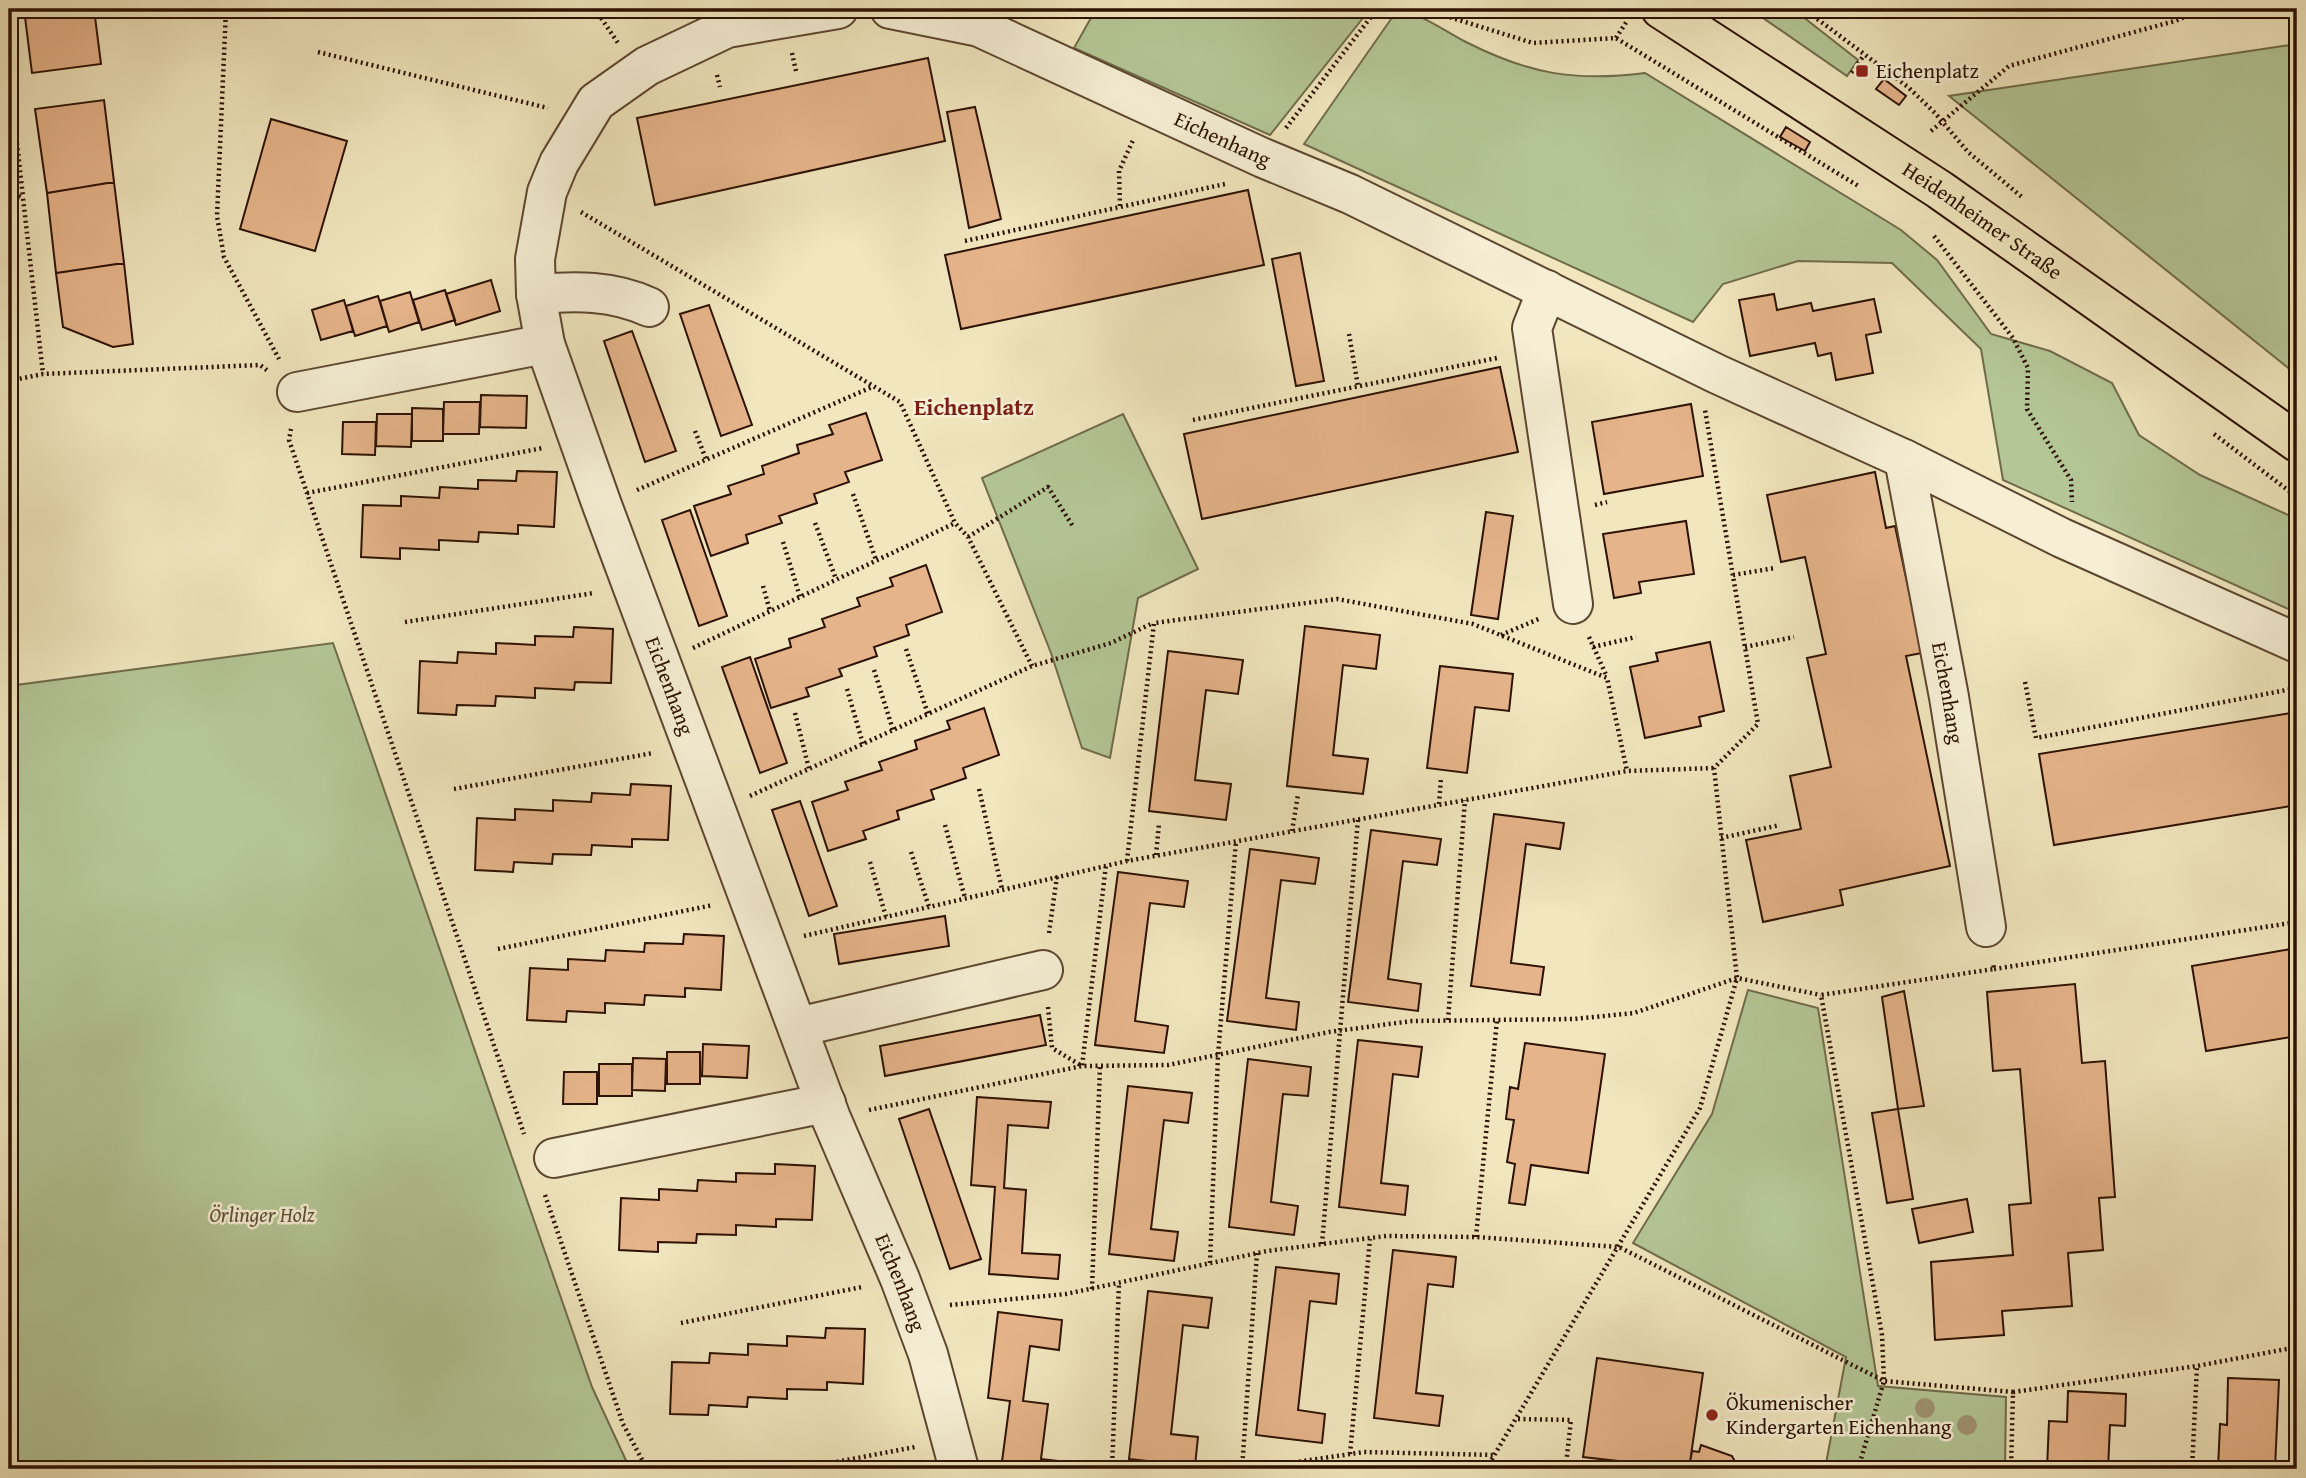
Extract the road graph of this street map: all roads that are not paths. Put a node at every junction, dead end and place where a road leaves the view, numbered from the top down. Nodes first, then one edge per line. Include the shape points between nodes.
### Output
1 (838, 9) edge
2 (890, 9) edge
3 (1661, 9) edge
4 (1547, 289) junction
5 (536, 294) junction
6 (649, 307) dead end
7 (545, 344) junction
8 (297, 392) road end
9 (2297, 442) edge
10 (1904, 459) junction
11 (1573, 604) road end
12 (2297, 643) edge
13 (1986, 927) road end
14 (1043, 970) road end
15 (798, 1027) junction
16 (829, 1110) junction
17 (541, 1162) road end
18 (956, 1455) edge

1 - 5 street, Eichenhang via 727,28 647,66 596,102 547,192 535,259
2 - 4 street, Eichenhang via 979,27 1350,194
3 - 9 main road, Heidenheimer Straße via 1940,190
4 - 10 street, Eichenhang via 1717,374
4 - 11 street via 1532,328
5 - 6 street via 590,291 628,297
5 - 7 street, Eichenhang
7 - 8 street
7 - 15 street, Eichenhang
10 - 12 street, Eichenhang via 2062,538
10 - 13 street, Eichenhang
14 - 15 street
15 - 16 street, Eichenhang
16 - 17 street
16 - 18 street, Eichenhang via 905,1294 935,1376

